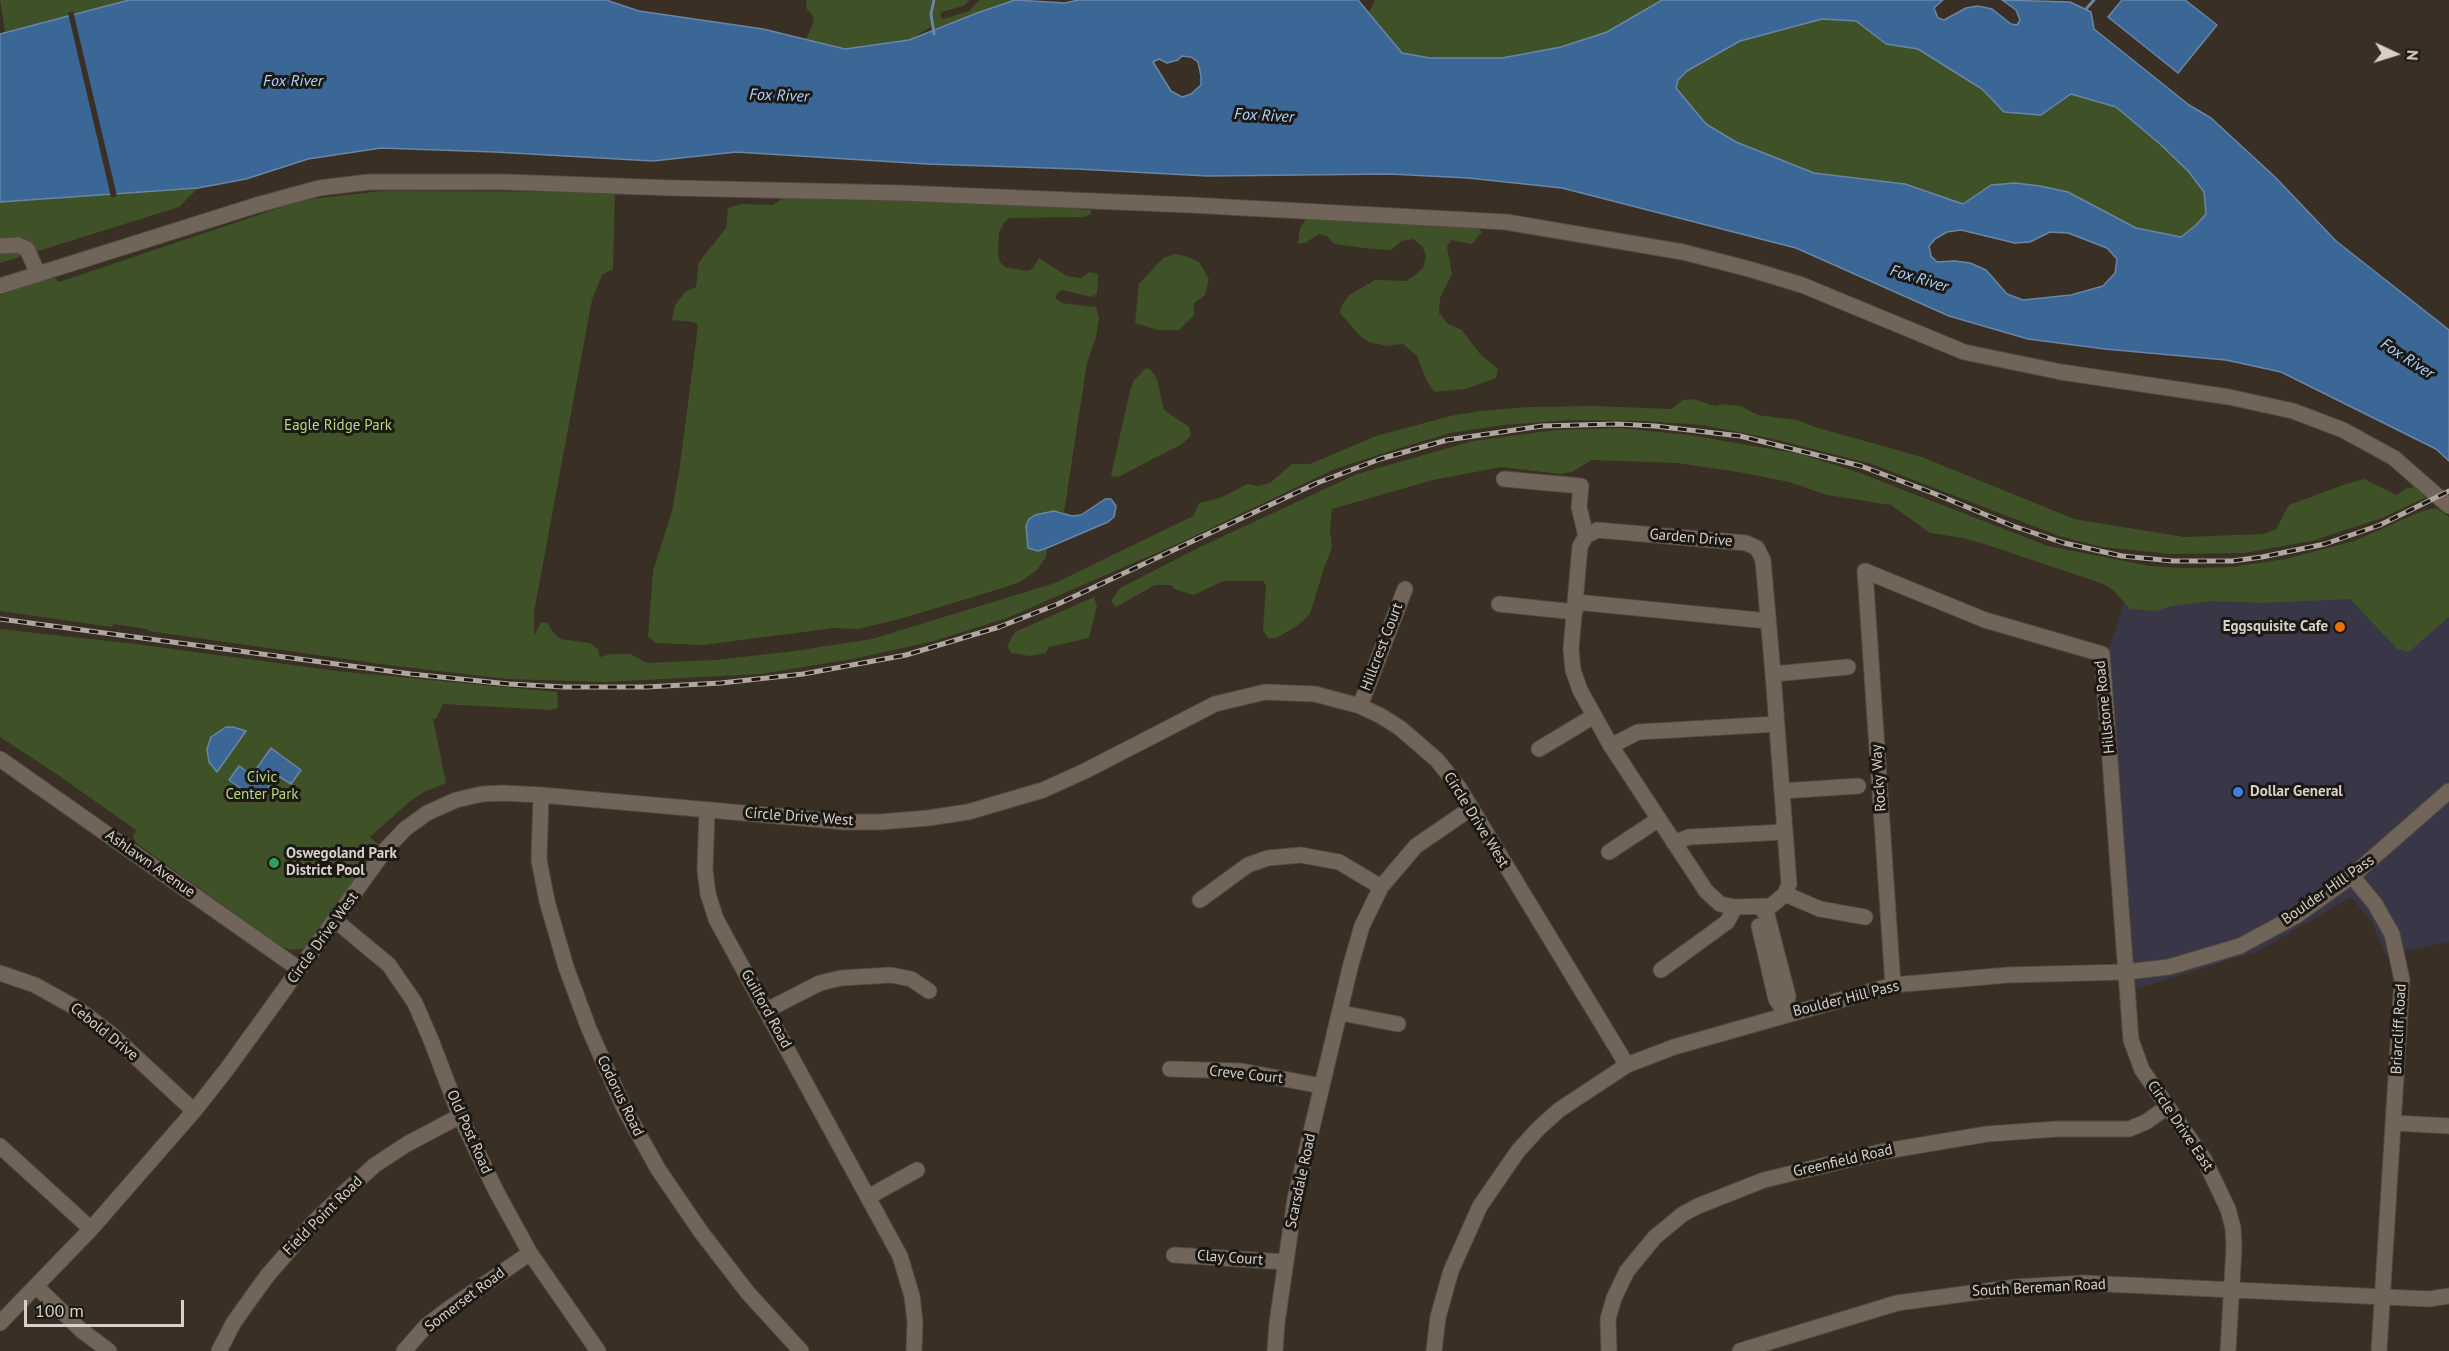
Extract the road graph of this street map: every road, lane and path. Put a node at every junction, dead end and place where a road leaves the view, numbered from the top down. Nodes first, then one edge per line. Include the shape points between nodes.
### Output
1 (0, 246) edge
2 (38, 274) junction
3 (0, 286) edge
4 (1504, 479) dead end
5 (2449, 506) edge
6 (1586, 536) junction
7 (1865, 571) joint
8 (1405, 589) dead end
9 (1498, 604) dead end
10 (1576, 607) junction
11 (1768, 621) junction
12 (1848, 667) dead end
13 (1773, 674) junction
14 (1360, 706) junction
15 (1594, 716) junction
16 (1777, 724) junction
17 (1611, 746) junction
18 (1539, 748) dead end
19 (0, 759) edge
20 (1858, 786) dead end
21 (1782, 791) junction
22 (2449, 791) edge
23 (541, 795) junction
24 (1470, 809) junction
25 (707, 810) junction
26 (1659, 819) junction
27 (1784, 832) junction
28 (1674, 843) junction
29 (1609, 852) dead end
30 (2352, 876) junction
31 (1381, 887) junction
32 (1785, 894) junction
33 (1200, 900) dead end
34 (1735, 907) junction
35 (1760, 907) junction
36 (1865, 917) dead end
37 (336, 921) junction
38 (299, 969) junction
39 (1661, 970) dead end
40 (2126, 972) junction
41 (0, 973) edge
42 (1893, 986) junction
43 (929, 991) dead end
44 (767, 1010) junction
45 (1341, 1013) junction
46 (1786, 1014) junction
47 (1398, 1024) dead end
48 (1627, 1065) junction
49 (1170, 1069) dead end
50 (1322, 1086) junction
51 (2167, 1107) junction
52 (194, 1111) junction
53 (460, 1116) junction
54 (2394, 1123) junction
55 (2449, 1126) edge
56 (0, 1146) edge
57 (917, 1170) dead end
58 (870, 1197) junction
59 (91, 1229) junction
60 (530, 1253) junction
61 (1174, 1254) dead end
62 (1286, 1262) junction
63 (37, 1287) junction
64 (2232, 1289) junction
65 (2449, 1296) edge
66 (2382, 1297) junction
67 (0, 1323) edge
68 (109, 1351) edge
69 (219, 1351) edge
70 (404, 1351) edge
71 (598, 1351) edge
72 (801, 1351) edge
73 (914, 1351) edge
74 (1275, 1351) edge
75 (1434, 1351) edge
76 (1609, 1351) edge
77 (1740, 1351) edge
78 (2228, 1351) edge
79 (2379, 1351) edge

1 - 2 street via 27,249
2 - 3 street
2 - 5 street via 319,188 369,182 902,193 1506,222 1683,252 1749,269 1802,285 1964,352 2293,411 2343,430 2394,458
4 - 6 street via 1581,486 1579,507
6 - 10 street via 1580,546
6 - 11 street, Garden Drive via 1597,530 1746,543 1757,549 1762,560
7 - 40 street, Hillstone Road via 1985,620 2102,654
7 - 42 street, Rocky Way
8 - 14 street, Hillcrest Court
9 - 10 street
10 - 11 street
10 - 15 street via 1570,649 1573,670
11 - 13 street, Garden Drive
12 - 13 street
13 - 16 street, Garden Drive
14 - 24 street, Circle Drive West via 1426,748 1459,788
14 - 25 street, Circle Drive West via 1288,691 1238,697 1215,704 1042,790 968,812 928,819 845,822
15 - 17 street
15 - 18 street
16 - 17 street via 1638,732
16 - 21 street, Garden Drive
17 - 26 street
19 - 38 street, Ashlawn Avenue
20 - 21 street
21 - 27 street, Garden Drive
22 - 30 street, Boulder Hill Pass
23 - 25 street, Circle Drive West
23 - 37 street, Circle Drive West via 482,794 427,813 386,849
23 - 72 street, Codorus Road via 539,860 547,902 566,968 624,1108 700,1232
24 - 31 street, Scarsdale Road via 1416,846
24 - 48 street, Circle Drive West
25 - 44 street, Guilford Road via 708,894 725,936
26 - 28 street
26 - 29 street
27 - 28 street via 1689,837
27 - 32 street, Garden Drive via 1789,884
28 - 34 street via 1706,891 1720,904
30 - 40 street, Boulder Hill Pass via 2296,916 2240,946 2169,966
30 - 54 street, Briarcliff Road via 2375,904 2392,934 2401,968
31 - 33 street via 1339,862 1301,855 1268,858 1248,865
31 - 45 street, Scarsdale Road via 1362,926
32 - 35 street via 1771,906
32 - 36 street via 1820,909
34 - 35 street
34 - 39 street via 1727,922
35 - 46 street via 1767,915 1788,996
37 - 38 street, Circle Drive West
37 - 53 street, Old Post Road via 389,965 415,1003
38 - 52 street, Circle Drive West
40 - 42 street, Boulder Hill Pass via 2008,975
40 - 51 street, Circle Drive East via 2136,1056
41 - 52 street, Cebold Drive via 35,985 78,1008
42 - 46 street, Boulder Hill Pass
43 - 44 street via 911,979 891,975 841,978 820,983
44 - 58 street, Guilford Road
45 - 47 street
45 - 50 street, Scarsdale Road
46 - 48 street, Boulder Hill Pass
48 - 75 street, Boulder Hill Pass via 1539,1128 1480,1206 1451,1271 1438,1317
49 - 50 street, Creve Court via 1241,1071
50 - 62 street, Scarsdale Road
51 - 64 street, Circle Drive East via 2208,1164 2228,1209 2233,1228
51 - 76 street, Greenfield Road via 2129,1129 1987,1134 1880,1152 1764,1180 1698,1206 1655,1237 1627,1271 1608,1319
52 - 59 street, Circle Drive West
53 - 60 street, Old Post Road
53 - 69 street, Field Point Road via 375,1165 346,1191 284,1254 247,1302
54 - 55 street
54 - 66 street, Briarcliff Road
56 - 59 street
57 - 58 street
58 - 73 street, Guilford Road via 900,1256 912,1296
59 - 63 street, Circle Drive West
60 - 70 street, Somerset Road via 426,1326
60 - 71 street, Old Post Road
61 - 62 street, Clay Court
62 - 74 street, Scarsdale Road
63 - 67 street, Circle Drive West
63 - 68 street
64 - 66 street, South Bereman Road
64 - 77 street, South Bereman Road via 2084,1283 1954,1294 1897,1303
64 - 78 street, Circle Drive East
65 - 66 street, South Bereman Road
66 - 79 street, Briarcliff Road

